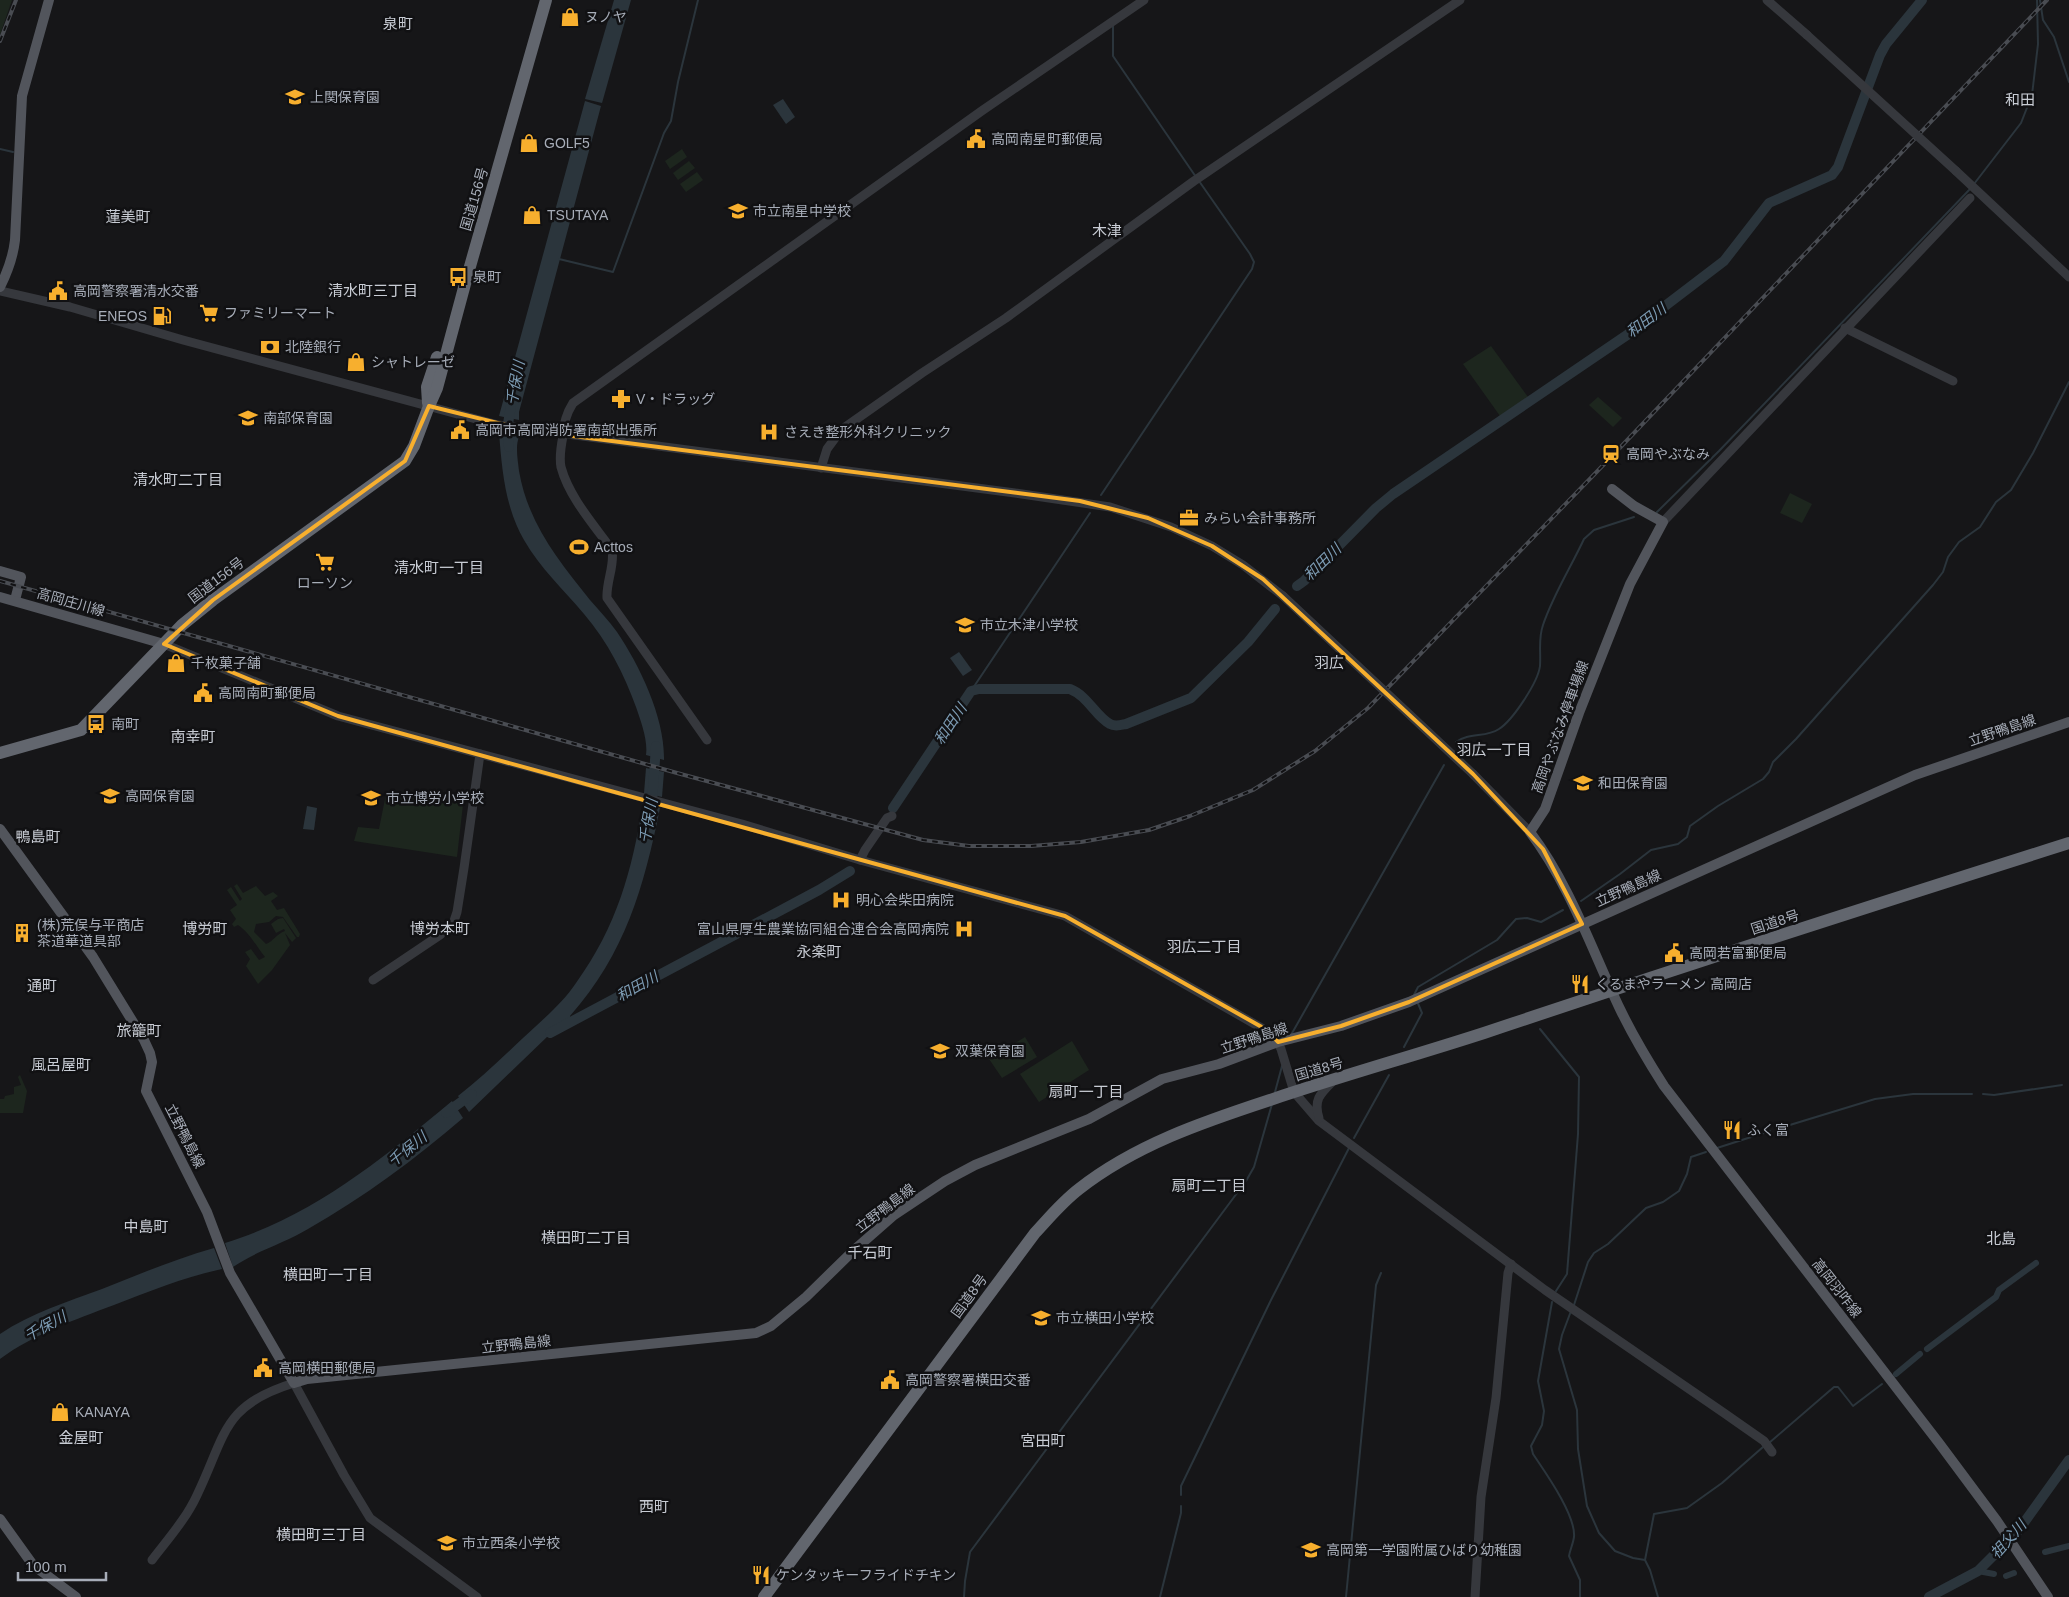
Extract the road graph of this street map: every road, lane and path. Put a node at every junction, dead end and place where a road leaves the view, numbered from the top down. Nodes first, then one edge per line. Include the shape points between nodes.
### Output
1 (49, 0) edge
2 (540, 0) edge
3 (546, 0) edge
4 (1144, 0) edge
5 (1460, 0) edge
6 (1767, 0) edge
7 (1970, 198) dead end
8 (2069, 277) edge
9 (0, 287) edge
10 (0, 291) edge
11 (1846, 328) junction
12 (1954, 381) dead end
13 (429, 406) junction
14 (563, 435) junction
15 (821, 468) junction
16 (1612, 489) dead end
17 (1662, 522) junction
18 (0, 571) edge
19 (0, 597) edge
20 (14, 600) junction
21 (164, 644) junction
22 (2069, 722) edge
23 (707, 740) dead end
24 (0, 753) edge
25 (480, 754) junction
26 (892, 816) dead end
27 (0, 829) edge
28 (1530, 832) junction
29 (2069, 843) edge
30 (860, 860) junction
31 (1582, 924) junction
32 (373, 980) dead end
33 (1612, 991) junction
34 (1278, 1042) junction
35 (1334, 1080) junction
36 (1294, 1092) junction
37 (1320, 1120) junction
38 (1511, 1264) junction
39 (294, 1383) junction
40 (1768, 1446) dead end
41 (0, 1519) edge
42 (152, 1560) dead end
43 (2045, 1593) edge
44 (76, 1597) edge
45 (477, 1597) edge
46 (764, 1597) edge
47 (1475, 1597) edge

1 - 9 main road via 22,96 15,240 10,264
2 - 13 highway, 国道156号 via 446,333 427,387
3 - 13 highway, 国道156号 via 438,388
4 - 14 street via 983,110 573,403 567,413
5 - 15 street via 841,430 827,449
6 - 8 street, bridge
7 - 11 street
10 - 13 street via 70,307
11 - 12 street
11 - 17 street
13 - 14 street via 498,425
13 - 21 highway, 国道156号 via 405,461 212,600 182,624
14 - 15 street
14 - 23 street via 561,467 569,485 612,550 608,598
15 - 28 street, bridge via 1086,502 1172,527 1212,546 1283,596 1473,774
16 - 17 main road
17 - 28 main road, 高岡やぶなみ停車場線 via 1630,584 1545,809
18 - 20 main road, 高岡庄川線 via 21,577
19 - 20 main road
20 - 21 main road, 高岡庄川線
21 - 24 highway, 国道156号 via 81,730
21 - 25 street via 338,716
22 - 31 main road, 立野鴨島線 via 1915,775
25 - 30 street via 663,802
25 - 32 street via 454,921 440,935
26 - 30 street via 887,818
27 - 39 main road, 立野鴨島線 via 93,957 144,1040 152,1062 146,1091 207,1212 230,1270
28 - 31 main road via 1563,883
29 - 33 highway, 国道8号
30 - 34 street via 1065,916 1267,1030
31 - 33 main road
31 - 34 main road, 立野鴨島線 via 1413,1000 1341,1026
33 - 35 highway, 国道8号
33 - 43 main road, 高岡羽咋線 via 1636,1042 1664,1086 1997,1521
34 - 36 street
34 - 39 main road, 立野鴨島線 via 1219,1064 1162,1079 1089,1119 975,1165 945,1181 894,1215 806,1297 771,1326 756,1333 307,1379
35 - 36 highway, 国道8号
35 - 37 street via 1317,1102
36 - 37 street
36 - 46 highway, 国道8号 via 1184,1130 1136,1152 1099,1174 1058,1207 1006,1271
37 - 38 street
38 - 40 street
38 - 47 street via 1484,1474
39 - 42 street via 274,1388 248,1403 227,1426 197,1495
39 - 45 street via 370,1518
41 - 44 main road via 33,1565

